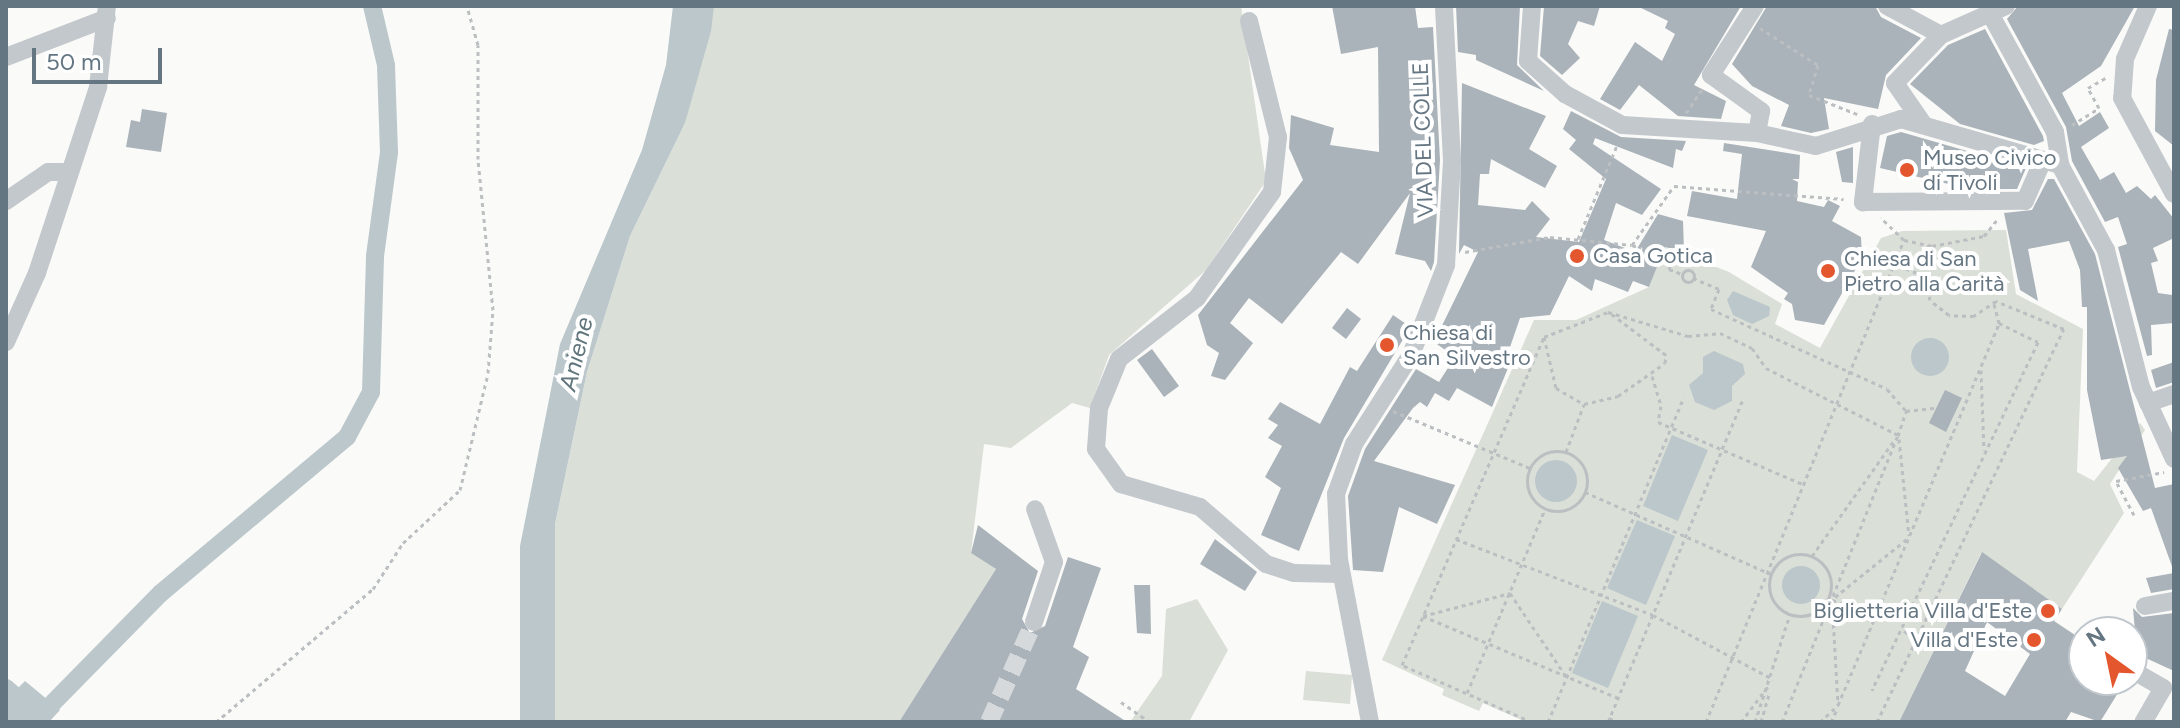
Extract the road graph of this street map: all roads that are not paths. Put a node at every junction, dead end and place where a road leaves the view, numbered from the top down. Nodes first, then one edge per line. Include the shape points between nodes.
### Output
1 (1444, 6) edge
2 (1532, 6) edge
3 (1887, 6) edge
4 (2148, 6) edge
5 (1999, 11) edge
6 (107, 12) edge
7 (1751, 12) edge
8 (1249, 21) dead end
9 (1941, 35) junction
10 (6, 57) edge
11 (1875, 123) junction
12 (1924, 125) junction
13 (1757, 133) junction
14 (2052, 162) junction
15 (67, 172) junction
16 (2174, 194) edge
17 (6, 201) edge
18 (6, 342) edge
19 (2174, 394) edge
20 (2148, 403) junction
21 (2174, 459) edge
22 (1035, 509) dead end
23 (1341, 574) junction
24 (2174, 601) edge
25 (2145, 606) dead end
26 (1034, 622) tunnel mouth
27 (2148, 679) edge
28 (1370, 722) edge
29 (2143, 722) edge

1 - 23 street, VIA DEL COLLE via 1452,146 1448,254 1419,338 1337,487
2 - 13 street via 1525,56 1565,94 1626,126
3 - 9 street
4 - 16 street via 2123,67 2122,98
5 - 9 street
5 - 14 street via 2046,116
6 - 10 street
6 - 15 street via 101,76
7 - 13 street via 1711,75 1761,111
8 - 23 street via 1277,126 1274,184 1255,222 1206,289 1135,341 1110,374 1094,438 1101,463 1121,484 1200,507 1273,567
9 - 12 street via 1895,83
11 - 12 street
11 - 13 street via 1847,139 1816,146
11 - 14 street via 1863,202 2025,201
12 - 14 street
14 - 20 street via 2106,250
15 - 17 street via 48,172
15 - 18 street via 37,273
19 - 20 street
20 - 21 street
22 - 26 street via 1054,562
23 - 28 street, VIA DEL COLLE
24 - 25 street
27 - 29 street via 2163,688

